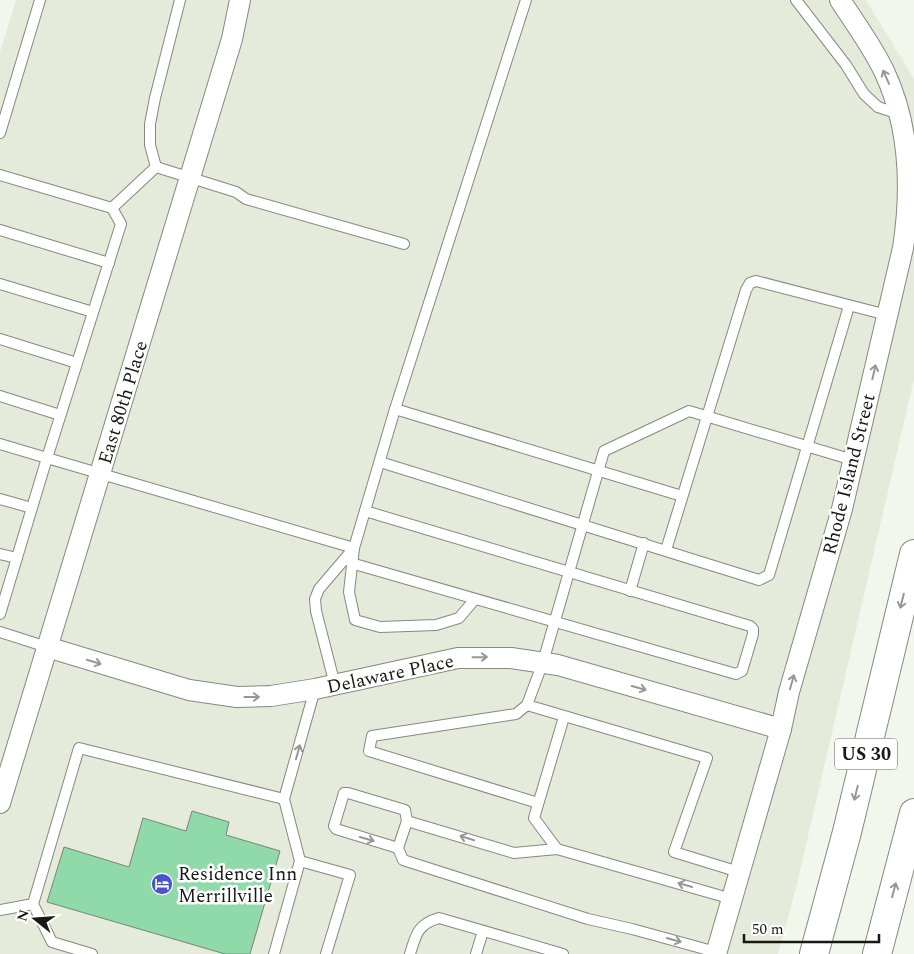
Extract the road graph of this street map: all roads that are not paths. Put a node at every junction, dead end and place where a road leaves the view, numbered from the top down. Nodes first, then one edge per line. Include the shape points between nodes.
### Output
1 (40, 0) edge
2 (180, 0) edge
3 (240, 0) edge
4 (526, 0) edge
5 (796, 0) edge
6 (840, 0) edge
7 (899, 114) junction
8 (0, 133) edge
9 (156, 167) junction
10 (0, 176) edge
11 (191, 178) junction
12 (112, 208) junction
13 (0, 230) edge
14 (404, 244) dead end
15 (109, 263) junction
16 (0, 284) edge
17 (849, 306) junction
18 (93, 312) junction
19 (887, 315) junction
20 (0, 339) edge
21 (77, 363) junction
22 (0, 396) edge
23 (395, 410) junction
24 (60, 415) junction
25 (707, 416) junction
26 (0, 444) edge
27 (808, 446) junction
28 (47, 458) junction
29 (853, 460) junction
30 (380, 462) junction
31 (598, 470) junction
32 (100, 475) junction
33 (682, 496) junction
34 (0, 499) edge
35 (32, 508) junction
36 (365, 511) junction
37 (582, 524) junction
38 (644, 543) junction
39 (354, 548) junction
40 (666, 550) junction
41 (0, 554) edge
42 (914, 554) edge
43 (17, 558) junction
44 (351, 564) junction
45 (568, 572) junction
46 (630, 591) junction
47 (475, 600) junction
48 (0, 611) edge
49 (554, 622) junction
50 (0, 632) edge
51 (47, 647) junction
52 (543, 662) junction
53 (325, 687) junction
54 (527, 705) junction
55 (564, 717) junction
56 (781, 729) junction
57 (284, 799) junction
58 (0, 803) edge
59 (538, 803) junction
60 (914, 813) edge
61 (407, 820) junction
62 (398, 848) junction
63 (557, 849) junction
64 (300, 861) junction
65 (739, 872) junction
66 (732, 899) junction
67 (33, 904) junction
68 (0, 910) edge
69 (483, 931) junction
70 (536, 950) edge
71 (716, 953) edge
72 (92, 954) edge
73 (274, 954) edge
74 (326, 954) edge
75 (410, 954) edge
76 (476, 954) edge
77 (563, 954) edge
78 (814, 954) edge
79 (877, 954) edge

1 - 8 lane
2 - 9 lane via 150,124 150,145
3 - 11 street, East 80th Place via 232,39
4 - 23 lane
5 - 7 lane via 864,94 878,106
7 -> 6 street, Rhode Island Street via 893,92 874,52
7 - 19 street, Rhode Island Street via 907,152 907,220
9 - 11 lane
9 - 12 lane
10 - 12 lane
11 - 14 lane via 236,192 246,199
11 - 32 street, East 80th Place
12 - 15 lane via 122,224
13 - 15 lane
15 - 18 lane
16 - 18 lane
17 - 19 lane
17 - 25 lane via 750,283
17 - 27 lane
18 - 21 lane
29 -> 19 street, Rhode Island Street
20 - 21 lane
21 - 24 lane
22 - 24 lane
23 - 30 lane
23 - 31 lane
24 - 28 lane
25 - 27 lane
25 - 31 lane via 689,411 604,451
25 - 33 lane
26 - 28 lane
27 - 29 lane
27 - 40 lane via 769,575 759,580
28 - 32 lane
28 - 35 lane
56 -> 29 street, Rhode Island Street
30 - 36 lane
30 - 37 lane
31 - 33 lane
31 - 37 lane
32 - 39 lane
32 - 51 street, East 80th Place
33 - 40 lane
34 - 35 lane
35 - 43 lane
36 - 39 lane
36 - 45 lane
37 - 38 lane
37 - 45 lane
38 - 40 lane
38 - 46 lane
39 - 44 lane
39 - 53 lane via 319,589 315,599
41 - 43 lane
42 -> 78 main road, US 30
43 - 48 lane
44 - 47 lane
44 - 47 lane via 349,592 355,620 363,623 380,627 436,625 459,618
45 - 46 lane
45 - 49 lane
46 - 49 lane via 750,626 754,634 742,671 736,674
47 - 49 lane
49 - 52 lane
50 - 51 lane, Delaware Place
51 -> 53 street, Delaware Place via 204,693 237,697 271,696
51 - 58 street, East 80th Place
53 -> 52 street, Delaware Place via 458,658 494,657
52 - 54 lane
52 -> 56 street, Delaware Place
57 -> 53 lane
54 - 55 lane
54 - 59 lane via 516,714 372,736 369,751
55 - 59 lane
55 - 65 lane via 707,758 674,852
56 - 65 street, Rhode Island Street
57 - 64 lane
57 - 67 lane via 80,748
59 - 63 lane via 534,818
79 -> 60 main road
61 - 62 lane
61 -> 62 lane via 405,810 344,793 334,826 336,830
63 -> 61 lane via 514,852
62 -> 71 lane via 403,860 588,920
66 -> 63 lane
64 - 73 lane
64 - 74 lane via 350,875
65 - 66 street, Rhode Island Street
66 - 71 street, Rhode Island Street
67 - 68 lane
67 - 72 lane via 52,942
69 - 70 lane
69 - 75 lane via 439,918 426,922 415,937
69 - 76 lane
70 - 77 lane

